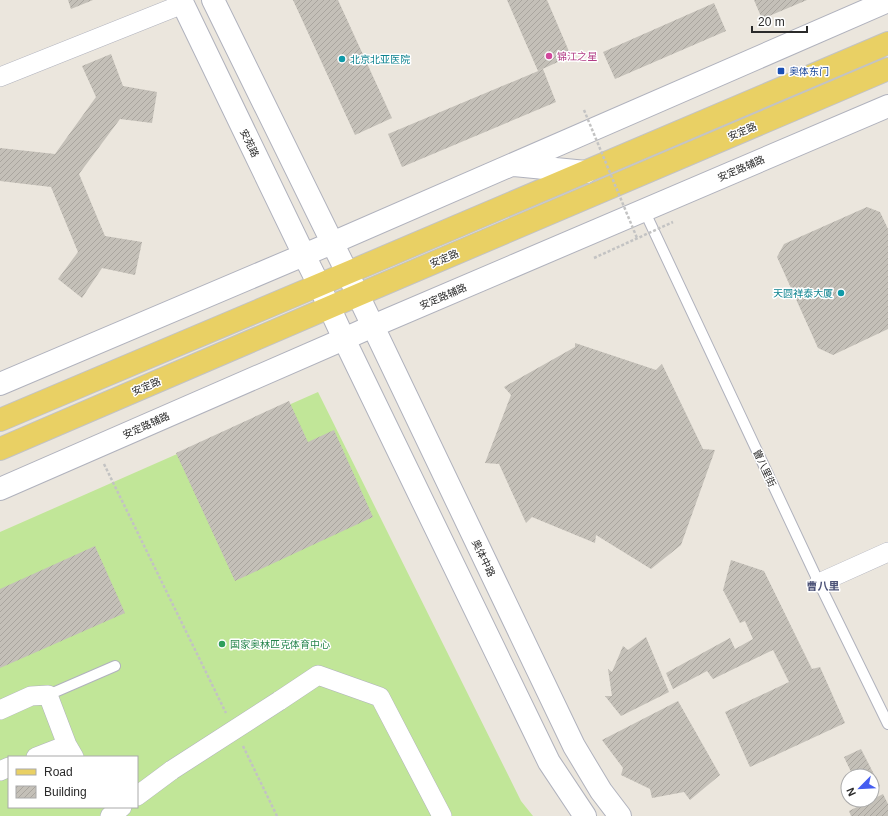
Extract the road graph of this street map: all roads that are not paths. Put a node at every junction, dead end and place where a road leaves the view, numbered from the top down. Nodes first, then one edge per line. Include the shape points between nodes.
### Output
1 (213, 0) edge
2 (888, 1) edge
3 (182, 2) edge
4 (888, 43) edge
5 (888, 69) edge
6 (0, 77) edge
7 (888, 106) edge
8 (513, 165) junction
9 (586, 172) junction
10 (644, 210) junction
11 (332, 243) junction
12 (304, 255) junction
13 (347, 273) junction
14 (319, 285) junction
15 (358, 295) junction
16 (329, 307) junction
17 (373, 326) junction
18 (344, 339) junction
19 (0, 384) edge
20 (0, 420) edge
21 (0, 449) edge
22 (0, 489) edge
23 (888, 552) edge
24 (819, 583) junction
25 (115, 666) dead end
26 (48, 695) junction
27 (0, 710) edge
28 (888, 724) edge
29 (70, 751) edge
30 (42, 756) edge
31 (138, 795) edge
32 (442, 816) edge
33 (584, 816) edge
34 (620, 816) edge

1 - 11 street
2 - 8 street
3 - 6 street
3 - 12 street, 安苑路
4 - 9 main road
5 - 15 main road, 安定路
7 - 10 street, 安定路辅路
8 - 9 street
8 - 11 street
9 - 13 main road
10 - 17 street, 安定路辅路
10 - 24 lane, 曹八里街
11 - 12 street
11 - 13 street
12 - 14 street, 安苑路
12 - 19 street
13 - 14 main road
13 - 15 street, 奥体中路
14 - 16 street, 安苑路
14 - 20 main road
15 - 16 main road, 安定路
15 - 17 street, 奥体中路
16 - 18 street
16 - 21 main road, 安定路
17 - 18 street, 安定路辅路
17 - 34 street, 奥体中路 via 574,746 601,791
18 - 22 street, 安定路辅路
18 - 33 street via 549,762
23 - 24 street
24 - 28 lane, 曹八里街
25 - 26 lane
26 - 27 street via 31,696
26 - 29 street
29 - 30 street
31 - 32 street, bridge via 172,770 318,675 380,697

